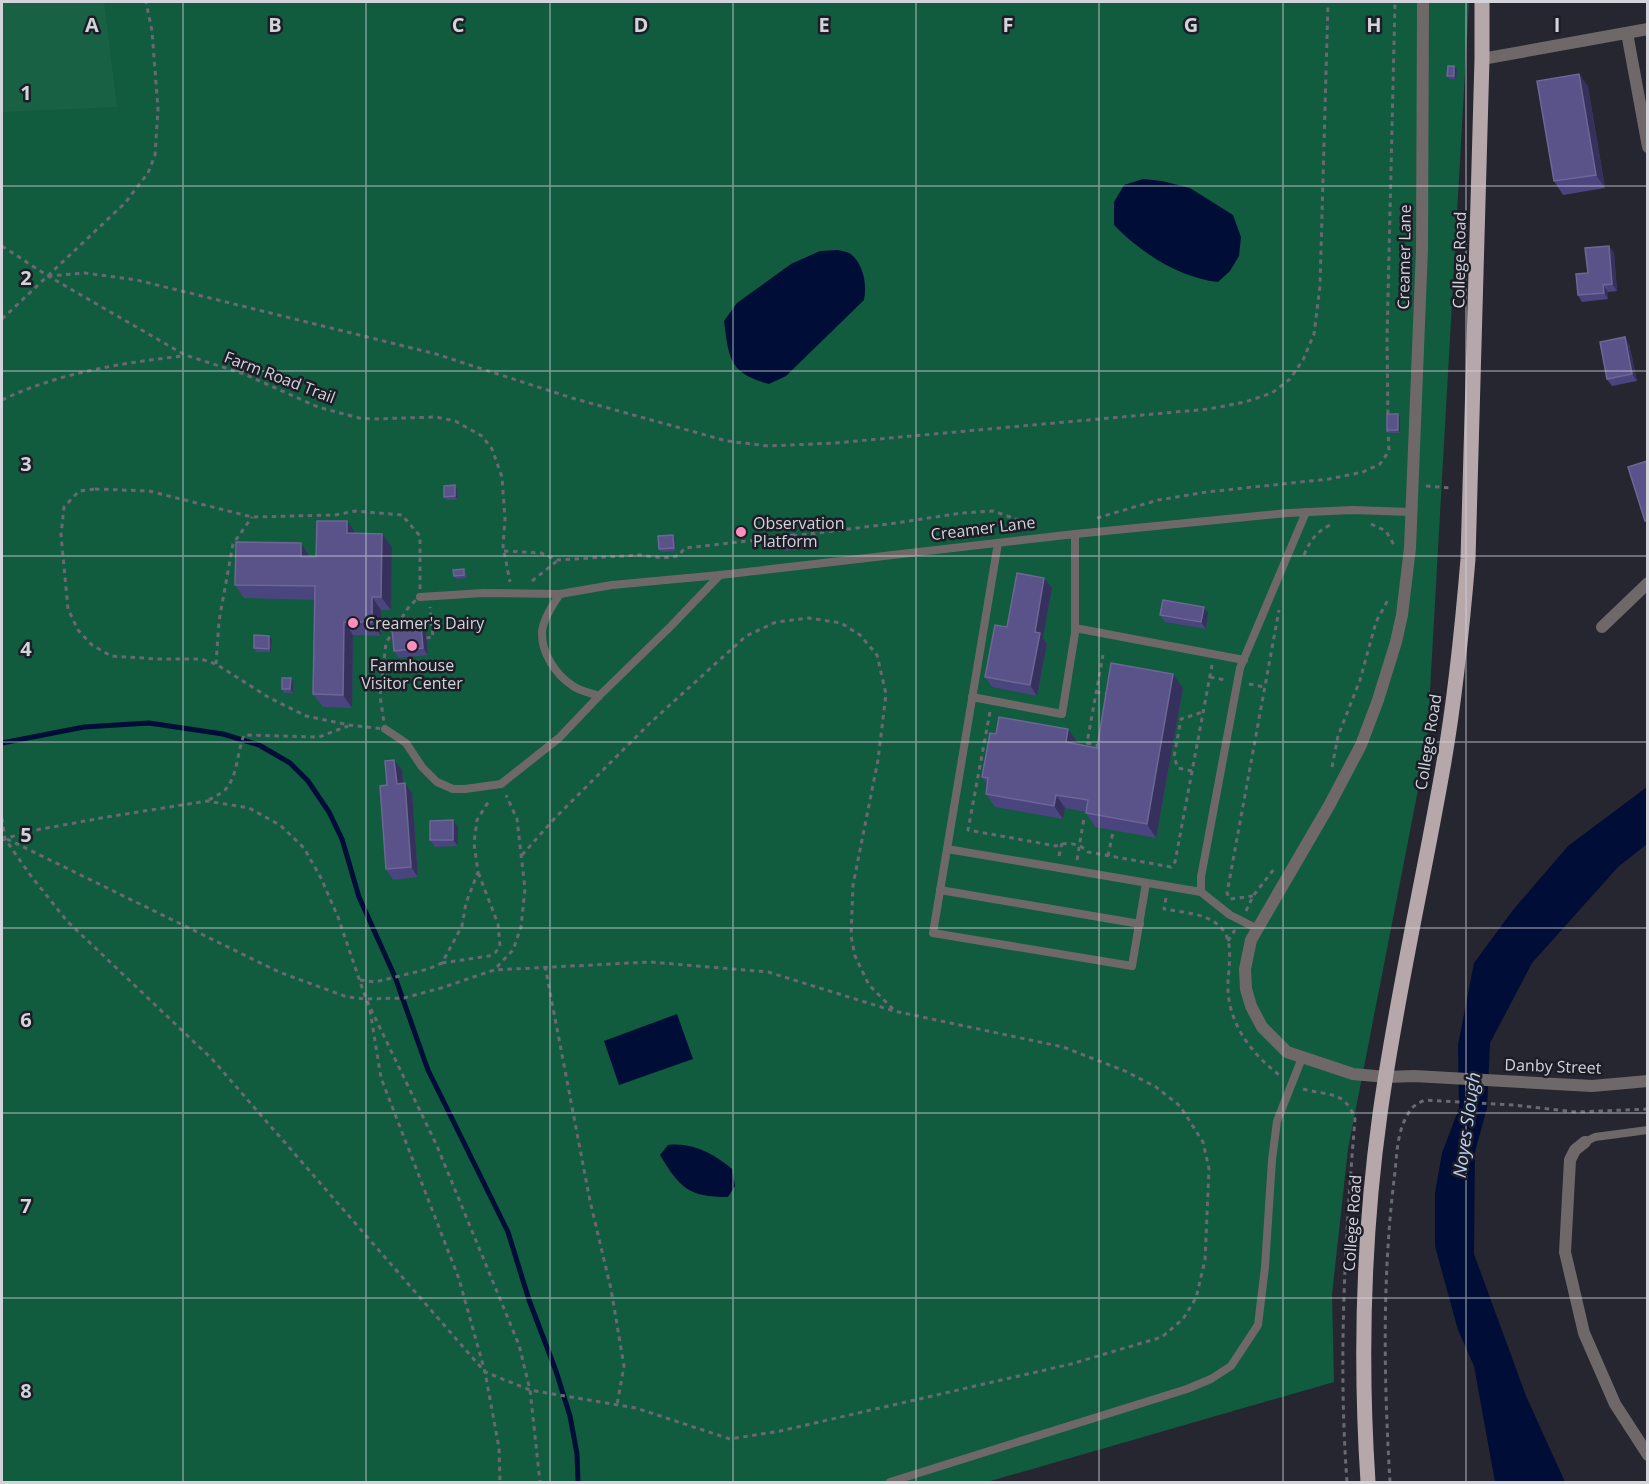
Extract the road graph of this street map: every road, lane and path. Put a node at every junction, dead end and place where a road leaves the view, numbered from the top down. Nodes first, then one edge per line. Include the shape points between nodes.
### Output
1 (146, 2) edge
2 (1328, 2) edge
3 (1395, 2) edge
4 (1424, 2) edge
5 (1482, 2) edge
6 (1647, 29) edge
7 (1628, 33) junction
8 (1482, 59) junction
9 (1647, 147) edge
10 (2, 246) edge
11 (48, 276) junction
12 (2, 319) edge
13 (185, 356) junction
14 (2, 400) edge
15 (1412, 485) junction
16 (1451, 488) dead end
17 (1306, 512) junction
18 (1411, 512) junction
19 (252, 517) junction
20 (1088, 520) dead end
21 (1363, 522) dead end
22 (1333, 523) dead end
23 (1049, 525) dead end
24 (1075, 534) junction
25 (998, 543) junction
26 (1395, 550) dead end
27 (504, 551) junction
28 (558, 560) junction
29 (1301, 561) dead end
30 (720, 575) junction
31 (1647, 583) edge
32 (515, 594) junction
33 (560, 594) junction
34 (1390, 595) dead end
35 (424, 596) junction
36 (1283, 601) dead end
37 (1602, 627) dead end
38 (1075, 628) junction
39 (426, 638) dead end
40 (1214, 654) junction
41 (1103, 655) dead end
42 (1244, 660) junction
43 (216, 664) junction
44 (1096, 692) junction
45 (1115, 695) edge
46 (599, 696) junction
47 (972, 697) junction
48 (992, 701) junction
49 (1203, 712) junction
50 (349, 726) junction
51 (385, 729) junction
52 (1087, 744) junction
53 (1104, 747) edge
54 (1086, 749) edge
55 (979, 767) junction
56 (991, 769) edge
57 (1332, 770) dead end
58 (1192, 771) junction
59 (501, 784) junction
60 (207, 801) junction
61 (2, 818) edge
62 (1084, 818) edge
63 (1113, 832) edge
64 (3, 839) edge
65 (1079, 846) junction
66 (947, 849) junction
67 (522, 855) junction
68 (1108, 856) junction
69 (1276, 866) dead end
70 (1171, 867) junction
71 (1076, 871) junction
72 (478, 872) junction
73 (1146, 883) junction
74 (1168, 886) junction
75 (940, 890) junction
76 (1201, 892) junction
77 (1253, 896) junction
78 (1241, 920) junction
79 (1140, 924) junction
80 (1257, 929) junction
81 (1228, 941) junction
82 (441, 963) junction
83 (545, 966) junction
84 (494, 970) junction
85 (360, 980) junction
86 (366, 999) junction
87 (369, 1004) junction
88 (894, 1011) junction
89 (1302, 1058) junction
90 (1386, 1077) junction
91 (1647, 1081) edge
92 (1292, 1085) junction
93 (1647, 1109) edge
94 (1647, 1130) edge
95 (1585, 1142) joint
96 (485, 1372) junction
97 (530, 1390) junction
98 (617, 1405) junction
99 (1647, 1455) edge
100 (500, 1482) edge
101 (540, 1482) edge
102 (891, 1482) edge
103 (1347, 1482) edge
104 (1368, 1482) edge
105 (1390, 1482) edge

1 - 11 path via 156,67 155,155 148,173 125,203
2 - 11 path via 1320,286 1314,334 1290,379 1272,393 1236,404 835,443 758,445 727,441 572,398 436,354 137,280 85,273
3 - 20 path via 1387,349 1389,452 1380,464 1363,472 1158,500
4 - 15 street, Creamer Lane via 1422,249
5 - 8 main road, College Road
6 - 7 street
7 - 8 street
7 - 9 street
8 - 90 main road, College Road via 1471,488 1463,628 1443,771
10 - 11 path, Farm Road Trail
11 - 12 path
11 - 13 path, Farm Road Trail
13 - 14 path via 86,371
13 - 27 path, Farm Road Trail via 244,374 318,407 358,418 436,417 468,427 492,448 502,477
15 - 16 path
15 - 18 street, Creamer Lane
17 - 18 lane, Creamer Lane
17 - 24 lane, Creamer Lane
17 - 42 lane
18 - 80 street, Creamer Lane via 1402,615 1378,700 1361,746
19 - 35 path via 355,511 402,515 420,536
19 - 43 path via 233,544 219,621
19 - 43 path via 149,491 79,491 64,507 61,535 68,609 78,630 92,645 111,656 201,658
21 - 26 path via 1386,531
22 - 29 path via 1311,538
23 - 28 path via 1027,523 993,511 962,513 695,546 685,548 678,556 663,558 639,555
24 - 25 lane, Creamer Lane
24 - 38 lane
25 - 30 lane, Creamer Lane
25 - 47 lane
27 - 28 path via 541,553
27 - 32 path, Farm Road Trail
28 - 32 path
30 - 33 lane, Creamer Lane
30 - 46 lane
31 - 37 street
32 - 33 lane, Creamer Lane
32 - 35 lane, Creamer Lane
33 - 46 lane via 542,631 546,653 557,673 574,687
34 - 57 path via 1376,622 1360,680 1338,736
35 - 39 path via 433,637
35 - 51 path via 410,605 386,643 380,696
36 - 77 path via 1227,893 1230,899
38 - 40 lane
38 - 48 lane via 1062,714
40 - 42 lane
40 - 49 path
41 - 44 path
42 - 76 lane
43 - 50 path via 306,716
44 - 45 path
44 - 52 path
46 - 59 lane via 560,738
47 - 48 lane
47 - 66 lane
48 - 55 path
49 - 58 path
49 - 58 path via 1181,719 1179,729 1174,757 1178,768
50 - 51 path
50 - 60 path via 319,737 244,735 235,771 225,790
51 - 59 lane via 406,743 437,782 453,789
52 - 53 path
52 - 54 path
55 - 56 path
55 - 65 path via 968,830 1056,846
58 - 70 path
59 - 67 path via 517,819
59 - 72 path via 477,820 474,843
60 - 64 path
60 - 85 path via 249,808 280,825 304,848 338,917
61 - 64 path
62 - 65 path
63 - 68 path
64 - 86 path via 279,972 347,997
64 - 96 path via 67,921 212,1059
65 - 68 path
65 - 71 path
66 - 71 lane
66 - 75 lane
67 - 84 path via 525,889 521,927 513,950
67 - 88 path via 650,723 746,636 776,622 809,618 841,623 860,635 877,656 886,694 878,760 853,885 851,936 855,956 869,985
68 - 70 path
69 - 77 path
70 - 74 path
71 - 73 lane
72 - 82 path via 462,926
72 - 82 path via 498,924 500,946 489,956
73 - 74 lane
73 - 79 lane
74 - 76 lane
74 - 81 path via 1164,909 1210,920
75 - 79 lane
75 - 79 lane via 933,933 1132,966
76 - 78 lane
77 - 78 path
78 - 80 lane
78 - 81 path
80 - 89 street, Creamer Lane via 1245,969 1251,1006 1271,1038 1287,1052
81 - 92 path via 1228,991 1238,1028 1257,1056
82 - 85 path via 375,982
83 - 84 path
83 - 88 path via 651,962 768,972
83 - 98 path via 624,1366
84 - 86 path via 404,998
85 - 86 path
86 - 87 path
87 - 96 path via 381,1078 459,1279
87 - 97 path via 437,1146 519,1345
88 - 98 path via 1063,1047 1156,1087 1180,1106 1203,1142 1209,1169 1205,1260 1196,1298 1183,1319 1162,1337 1071,1364 730,1439
89 - 90 street, Creamer Lane via 1353,1074
89 - 92 lane
90 - 91 street, Danby Street via 1592,1086
90 - 104 main road, College Road via 1366,1262 1363,1350
92 - 102 lane via 1277,1121 1258,1325 1231,1366 1187,1389
92 - 103 path via 1334,1094 1352,1108 1355,1119 1342,1367
93 - 105 path via 1576,1112 1425,1100 1409,1112 1400,1134 1384,1314
94 - 95 lane via 1595,1137
95 - 99 street via 1570,1160 1565,1252 1584,1333 1615,1404
96 - 97 path
96 - 100 path via 499,1448
97 - 98 path
97 - 101 path

